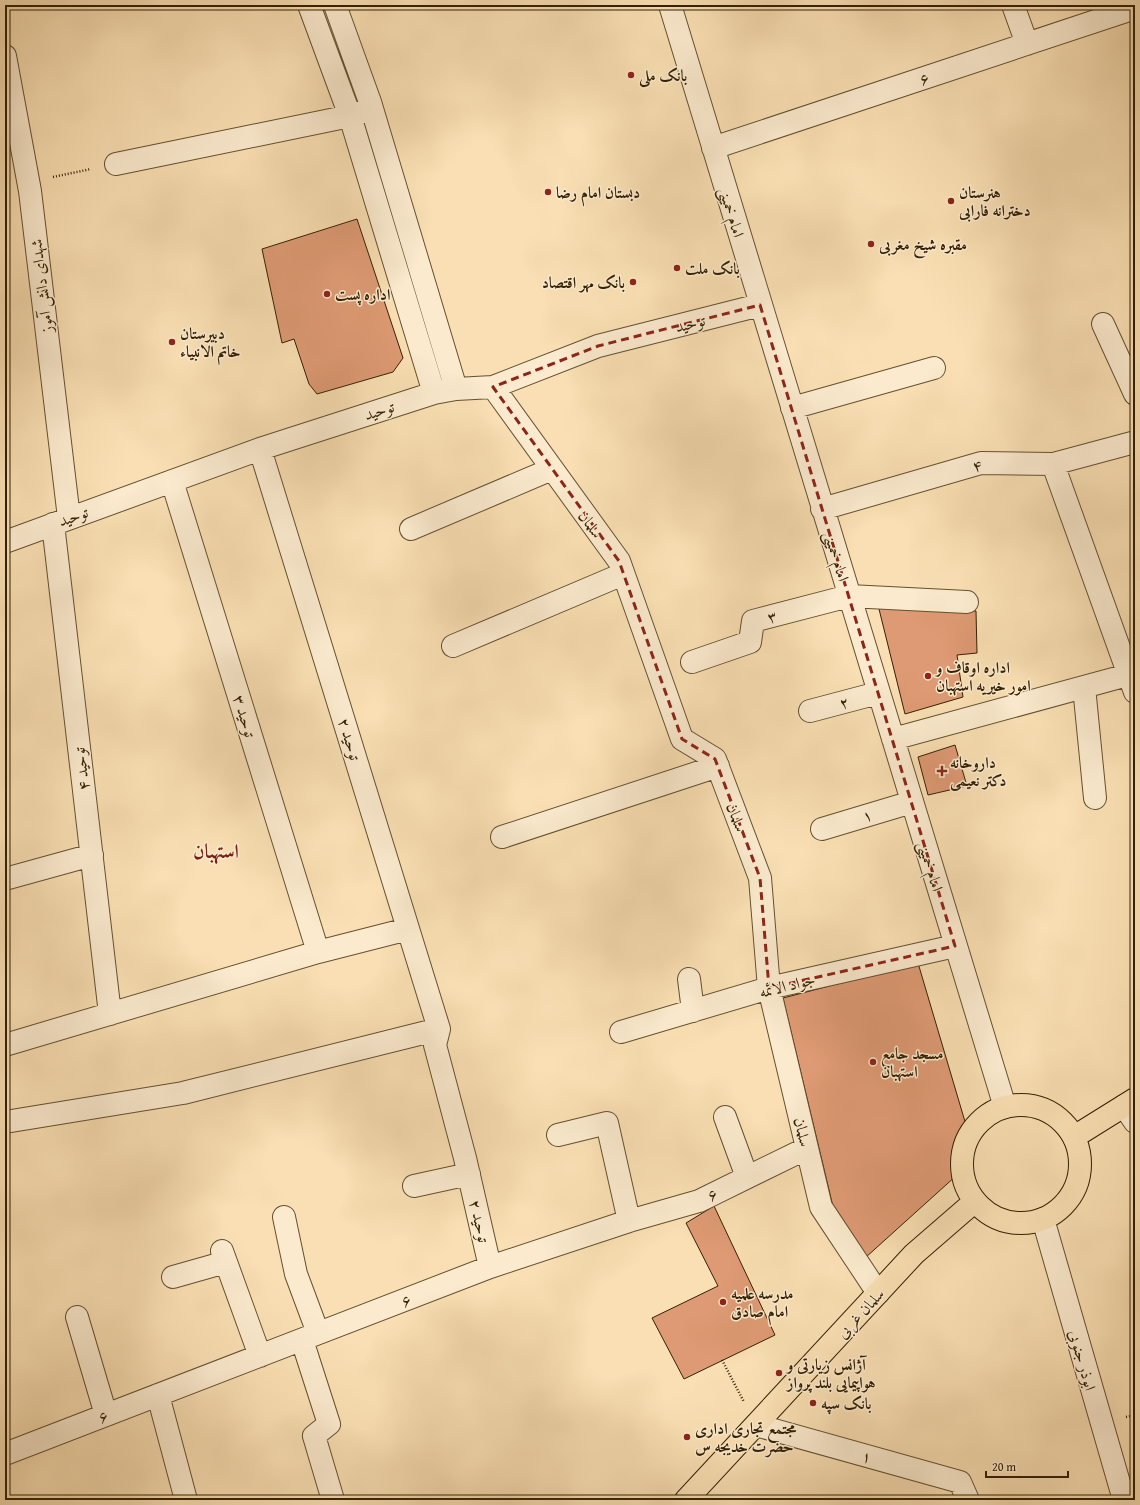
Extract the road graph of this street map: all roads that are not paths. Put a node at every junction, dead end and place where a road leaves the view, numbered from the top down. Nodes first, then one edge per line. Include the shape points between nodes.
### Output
1 (309, 5) edge
2 (335, 5) edge
3 (670, 5) edge
4 (1013, 5) edge
5 (1135, 8) edge
6 (1026, 44) junction
7 (5, 56) edge
8 (372, 108) junction
9 (350, 116) junction
10 (713, 148) junction
11 (116, 164) road end
12 (760, 306) junction
13 (1103, 324) dead end
14 (934, 368) dead end
15 (493, 387) junction
16 (456, 389) junction
17 (434, 393) junction
18 (1135, 394) edge
19 (792, 408) junction
20 (1135, 442) edge
21 (260, 449) junction
22 (1053, 464) junction
23 (552, 469) junction
24 (172, 481) junction
25 (822, 509) junction
26 (61, 521) junction
27 (411, 529) dead end
28 (5, 542) edge
29 (623, 574) junction
30 (849, 596) junction
31 (967, 602) dead end
32 (453, 646) dead end
33 (692, 662) dead end
34 (1133, 680) edge
35 (1084, 687) junction
36 (878, 693) junction
37 (810, 711) dead end
38 (893, 739) junction
39 (718, 766) junction
40 (1095, 798) dead end
41 (912, 802) junction
42 (822, 828) dead end
43 (502, 837) dead end
44 (92, 855) junction
45 (5, 879) edge
46 (408, 930) junction
47 (955, 946) junction
48 (318, 952) junction
49 (689, 979) dead end
50 (769, 988) junction
51 (693, 1011) junction
52 (110, 1014) junction
53 (439, 1029) junction
54 (621, 1032) dead end
55 (5, 1045) edge
56 (1005, 1107) junction
57 (1131, 1109) edge
58 (725, 1117) dead end
59 (5, 1122) edge
60 (558, 1135) dead end
61 (1074, 1137) junction
62 (807, 1148) junction
63 (469, 1174) junction
64 (747, 1177) junction
65 (414, 1186) dead end
66 (974, 1202) junction
67 (284, 1217) dead end
68 (1043, 1219) junction
69 (629, 1221) junction
70 (490, 1267) junction
71 (173, 1277) dead end
72 (878, 1293) junction
73 (77, 1317) dead end
74 (310, 1336) junction
75 (260, 1356) junction
76 (158, 1395) junction
77 (106, 1415) junction
78 (756, 1424) junction
79 (5, 1454) edge
80 (186, 1500) edge
81 (333, 1500) edge
82 (686, 1500) edge
83 (968, 1500) edge
84 (1124, 1500) edge

1 - 9 street
2 - 8 street
3 - 10 street, امام خمینی
4 - 6 street
5 - 6 street, ۶
6 - 10 street, ۶
7 - 26 street, شهدای دانش آموز via 28,182
8 - 9 street
8 - 16 street
9 - 11 street
9 - 17 street
10 - 12 street, امام خمینی
12 - 15 street, توحید via 598,346
12 - 19 street, امام خمینی
13 - 18 street
14 - 19 street
15 - 16 street, توحید
15 - 23 street, سلمان
16 - 17 street, توحید
17 - 21 street, توحید
19 - 25 street, امام خمینی
20 - 22 street, ۴
21 - 24 street, توحید
21 - 46 street, توحید ۲
22 - 25 street, ۴ via 981,463
22 - 34 street
23 - 27 street
23 - 29 street, سلمان via 619,561
24 - 26 street, توحید
24 - 48 street, توحید ۳
25 - 30 street, امام خمینی
26 - 28 street, توحید
26 - 44 street, توحید ۴
29 - 32 street
29 - 39 street, سلمان via 682,739 715,759
30 - 31 street
30 - 33 street, ۳ via 753,621 750,642
30 - 36 street, امام خمینی
34 - 35 street
35 - 38 street
35 - 40 street
36 - 37 street, ۲
36 - 38 street, امام خمینی
38 - 41 street, امام خمینی
39 - 43 street
39 - 50 street, سلمان via 760,878
41 - 42 street, ۱
41 - 47 street, امام خمینی
44 - 45 street
44 - 52 street, توحید ۴
46 - 48 street
46 - 53 street, توحید ۲
47 - 50 street, جواد الائمه
47 - 56 street, امام خمینی
48 - 52 street
49 - 51 street
50 - 51 street, جواد الائمه
50 - 62 street, سلمان
51 - 54 street, جواد الائمه
52 - 55 street
53 - 59 street via 183,1093
53 - 63 street, توحید ۲ via 436,1045
56 - 61 main road via 1024,1105 1042,1109 1059,1118
56 - 66 main road via 987,1115 973,1129 964,1146 961,1164 964,1184
57 - 61 main road
58 - 64 street
60 - 69 street via 607,1123
61 - 68 main road via 1079,1150 1081,1169 1076,1188 1065,1205 1049,1218
62 - 64 street, ۶
62 - 72 street, سلمان via 820,1207
63 - 65 street
63 - 70 street, توحید ۲
64 - 69 street, ۶ via 699,1201
66 - 68 main road via 990,1215 1008,1223 1029,1224
66 - 72 main road, سلمان غربی via 914,1254
67 - 74 street
68 - 84 street, ابوذر جنوبی
69 - 70 street, ۶
70 - 74 street, ۶
71 - 75 street via 224,1256
72 - 78 main road, سلمان غربی
73 - 77 street
74 - 75 street, ۶
74 - 81 street via 329,1424 314,1436
75 - 76 street, ۶
76 - 77 street, ۶
76 - 80 street
77 - 79 street, ۶
78 - 82 main road, سلمان غربی
78 - 83 street, ۱ via 960,1482

